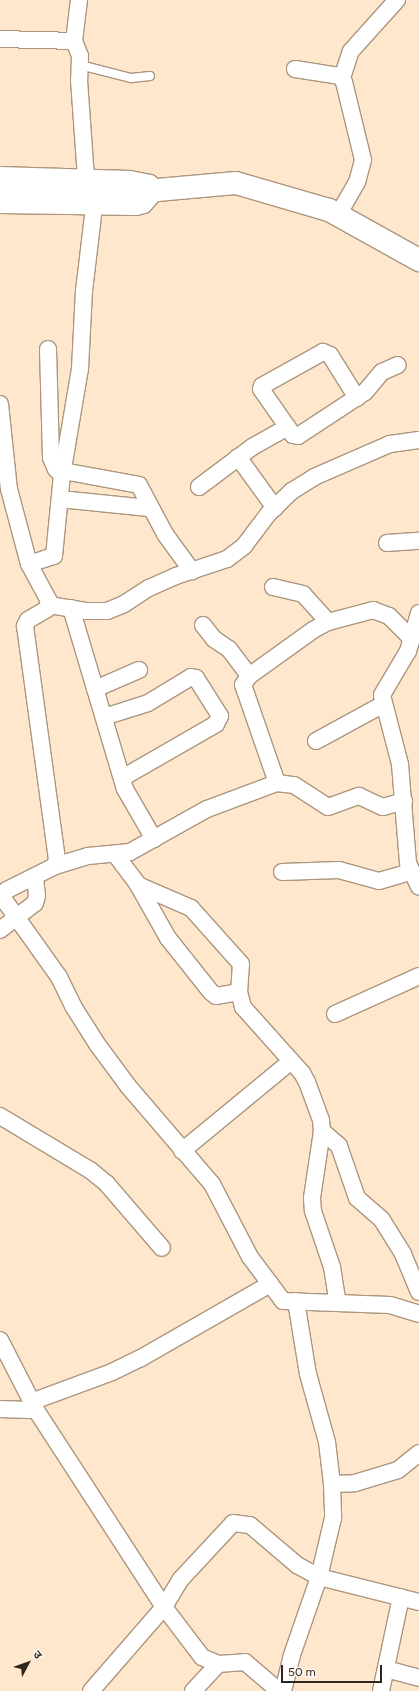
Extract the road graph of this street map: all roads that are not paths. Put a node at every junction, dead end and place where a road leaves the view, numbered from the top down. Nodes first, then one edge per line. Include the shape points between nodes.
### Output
1 (79, 0) edge
2 (397, 0) edge
3 (0, 39) edge
4 (74, 41) junction
5 (80, 65) junction
6 (295, 69) dead end
7 (150, 76) dead end
8 (342, 78) junction
9 (0, 175) edge
10 (86, 178) junction
11 (0, 189) edge
12 (147, 190) junction
13 (0, 205) edge
14 (94, 207) junction
15 (338, 215) junction
16 (418, 257) edge
17 (48, 349) dead end
18 (398, 365) dead end
19 (357, 398) junction
20 (0, 404) edge
21 (288, 427) junction
22 (419, 440) edge
23 (238, 457) junction
24 (63, 473) junction
25 (199, 487) dead end
26 (60, 498) junction
27 (149, 508) junction
28 (275, 508) junction
29 (419, 541) edge
30 (387, 543) dead end
31 (29, 564) junction
32 (192, 571) junction
33 (272, 587) dead end
34 (49, 605) junction
35 (71, 608) junction
36 (419, 613) edge
37 (328, 622) junction
38 (203, 625) dead end
39 (412, 640) junction
40 (139, 670) dead end
41 (249, 676) junction
42 (95, 688) junction
43 (384, 704) junction
44 (104, 717) junction
45 (316, 741) dead end
46 (122, 778) junction
47 (277, 783) junction
48 (404, 801) junction
49 (154, 839) junction
50 (115, 854) junction
51 (55, 866) junction
52 (282, 872) dead end
53 (411, 872) junction
54 (35, 876) junction
55 (138, 885) junction
56 (419, 887) edge
57 (1, 895) edge
58 (18, 916) junction
59 (0, 930) edge
60 (419, 976) edge
61 (239, 992) junction
62 (334, 1014) dead end
63 (291, 1061) junction
64 (0, 1116) edge
65 (322, 1131) junction
66 (182, 1151) junction
67 (162, 1248) dead end
68 (270, 1284) junction
69 (419, 1292) edge
70 (296, 1301) junction
71 (338, 1303) junction
72 (419, 1314) edge
73 (0, 1340) edge
74 (33, 1406) junction
75 (0, 1410) edge
76 (419, 1453) edge
77 (332, 1484) junction
78 (319, 1577) junction
79 (401, 1597) junction
80 (419, 1602) edge
81 (164, 1607) junction
82 (218, 1664) junction
83 (386, 1669) junction
84 (419, 1678) edge
85 (91, 1691) edge
86 (193, 1691) edge
87 (279, 1691) edge
88 (283, 1691) edge
89 (381, 1691) edge

1 - 4 street
2 - 8 street via 351,51
3 - 4 street
4 - 5 street via 80,56
5 - 7 lane via 131,78
5 - 10 street
6 - 8 street
8 - 15 street via 362,160 358,182
9 - 10 street
10 - 12 street via 142,180 150,183
11 - 12 street via 76,193
12 - 14 street via 144,205
12 - 15 street via 236,183
13 - 14 street
14 - 24 street via 84,291 80,369
15 - 16 street
17 - 24 street via 51,458 56,469
18 - 19 street via 382,372 370,388
19 - 21 street via 298,436 293,435
19 - 21 street via 330,355 320,353 262,388
20 - 31 street via 9,489
21 - 23 street
22 - 28 street via 390,444 338,465 292,491
23 - 25 street
23 - 28 street
24 - 26 street
24 - 27 street via 134,482 139,485
26 - 27 street
26 - 31 street via 54,556
27 - 32 street
28 - 32 street via 244,546 227,559
29 - 30 street
31 - 34 street
32 - 35 street via 149,588 124,604 107,611
33 - 37 street via 303,594
34 - 35 street
34 - 51 street via 28,620 25,626 57,859
35 - 42 street
36 - 39 street
37 - 39 street via 373,610 381,611
37 - 41 street via 290,645
38 - 41 street via 214,639 229,649
39 - 43 street via 397,673 382,695
40 - 42 street
41 - 47 street via 243,685
42 - 44 street
43 - 45 street
43 - 48 street via 400,764
44 - 46 street
44 - 46 street via 154,700 191,676 196,678 220,716 216,724
46 - 49 street via 131,802
47 - 48 street via 294,784 328,807 359,796 383,807
47 - 49 street via 207,809
48 - 53 street via 408,863
49 - 50 street via 130,852
50 - 51 street via 88,856
50 - 55 street
51 - 54 street
52 - 53 street via 339,870 379,881
53 - 56 street
54 - 57 street
54 - 58 street via 37,896 34,903
55 - 61 street via 168,938 211,992 216,996
55 - 61 street via 180,902 199,916 241,964
57 - 58 street
58 - 59 street
58 - 66 street via 60,977 72,1006 97,1044
60 - 62 street
61 - 63 street via 243,1007
63 - 65 street via 307,1082 321,1120
63 - 66 street
64 - 67 street via 90,1170 107,1184
65 - 69 street via 343,1152 357,1198 382,1220 403,1254
65 - 71 street via 312,1204 332,1267
66 - 68 street via 212,1184 250,1257
68 - 70 street via 284,1301
68 - 74 street via 136,1360
70 - 71 street
70 - 77 street via 308,1374 326,1442
71 - 72 street via 390,1305
73 - 74 street
74 - 75 street
74 - 81 street
76 - 77 street via 398,1470 355,1483
77 - 78 street via 333,1518
78 - 79 street
78 - 81 street via 296,1566 250,1525 233,1523 180,1579
78 - 88 street via 292,1655
79 - 80 street
79 - 83 street
81 - 82 street via 202,1657
81 - 85 street
82 - 86 street
82 - 87 street via 245,1662
83 - 84 street
83 - 89 street

